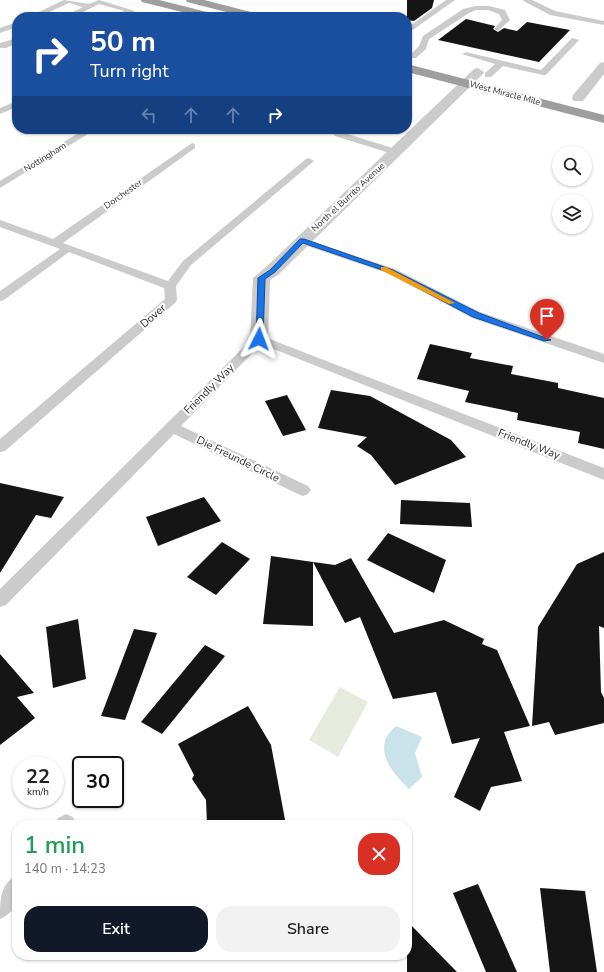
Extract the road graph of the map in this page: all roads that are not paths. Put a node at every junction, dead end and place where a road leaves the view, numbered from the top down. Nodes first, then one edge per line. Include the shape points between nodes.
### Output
1 (68, 0) edge
2 (146, 0) edge
3 (173, 0) edge
4 (192, 0) edge
5 (451, 0) edge
6 (528, 0) edge
7 (90, 6) junction
8 (43, 12) edge
9 (77, 12) edge
10 (129, 12) edge
11 (193, 12) edge
12 (239, 12) joint
13 (604, 23) edge
14 (12, 26) edge
15 (412, 28) edge
16 (498, 29) dead end
17 (0, 31) edge
18 (575, 40) dead end
19 (12, 42) edge
20 (0, 45) edge
21 (412, 54) edge
22 (466, 54) dead end
23 (412, 56) edge
24 (425, 59) dead end
25 (501, 63) junction
26 (604, 66) edge
27 (412, 69) edge
28 (474, 75) junction
29 (503, 78) dead end
30 (563, 94) dead end
31 (578, 98) junction
32 (591, 101) dead end
33 (12, 106) edge
34 (0, 111) edge
35 (604, 119) edge
36 (83, 134) edge
37 (338, 134) edge
38 (192, 146) dead end
39 (396, 152) junction
40 (309, 161) dead end
41 (0, 185) edge
42 (0, 223) edge
43 (302, 241) junction
44 (55, 243) junction
45 (68, 248) junction
46 (170, 286) junction
47 (0, 297) edge
48 (259, 339) junction
49 (604, 359) edge
50 (172, 427) junction
51 (0, 447) edge
52 (604, 474) edge
53 (303, 490) dead end
54 (0, 600) edge
55 (12, 892) edge
56 (0, 908) edge

1 - 7 lane
1 - 8 lane
2 - 11 highway
3 - 12 highway via 222,12
4 - 12 highway
5 - 15 lane
6 - 13 lane via 553,13
7 - 9 lane
7 - 10 lane via 98,2 131,11
14 - 17 lane
16 - 21 lane via 506,20 502,12 489,8 471,9 426,38 423,47
18 - 25 lane via 543,73
19 - 20 lane
22 - 25 lane
23 - 24 highway
25 - 28 lane
26 - 31 street
27 - 28 highway, West Miracle Mile
28 - 29 highway, West Miracle Mile
28 - 35 highway, West Miracle Mile
28 - 39 street, North el Burrito Avenue
30 - 31 highway
31 - 32 highway
33 - 34 lane
36 - 41 lane, Nottingham
37 - 39 lane
38 - 44 lane, Dorchester
39 - 43 street, North el Burrito Avenue
40 - 46 lane, Dover via 187,263
42 - 44 lane
43 - 48 street, North el Burrito Avenue via 262,278
43 - 49 lane via 391,271 476,315
44 - 45 lane
45 - 46 lane
45 - 47 lane
46 - 51 lane, Dover via 171,300
48 - 50 lane, Friendly Way
48 - 52 lane, Friendly Way
50 - 53 lane, Die Freunde Circle
50 - 54 lane, Friendly Way
55 - 56 lane

